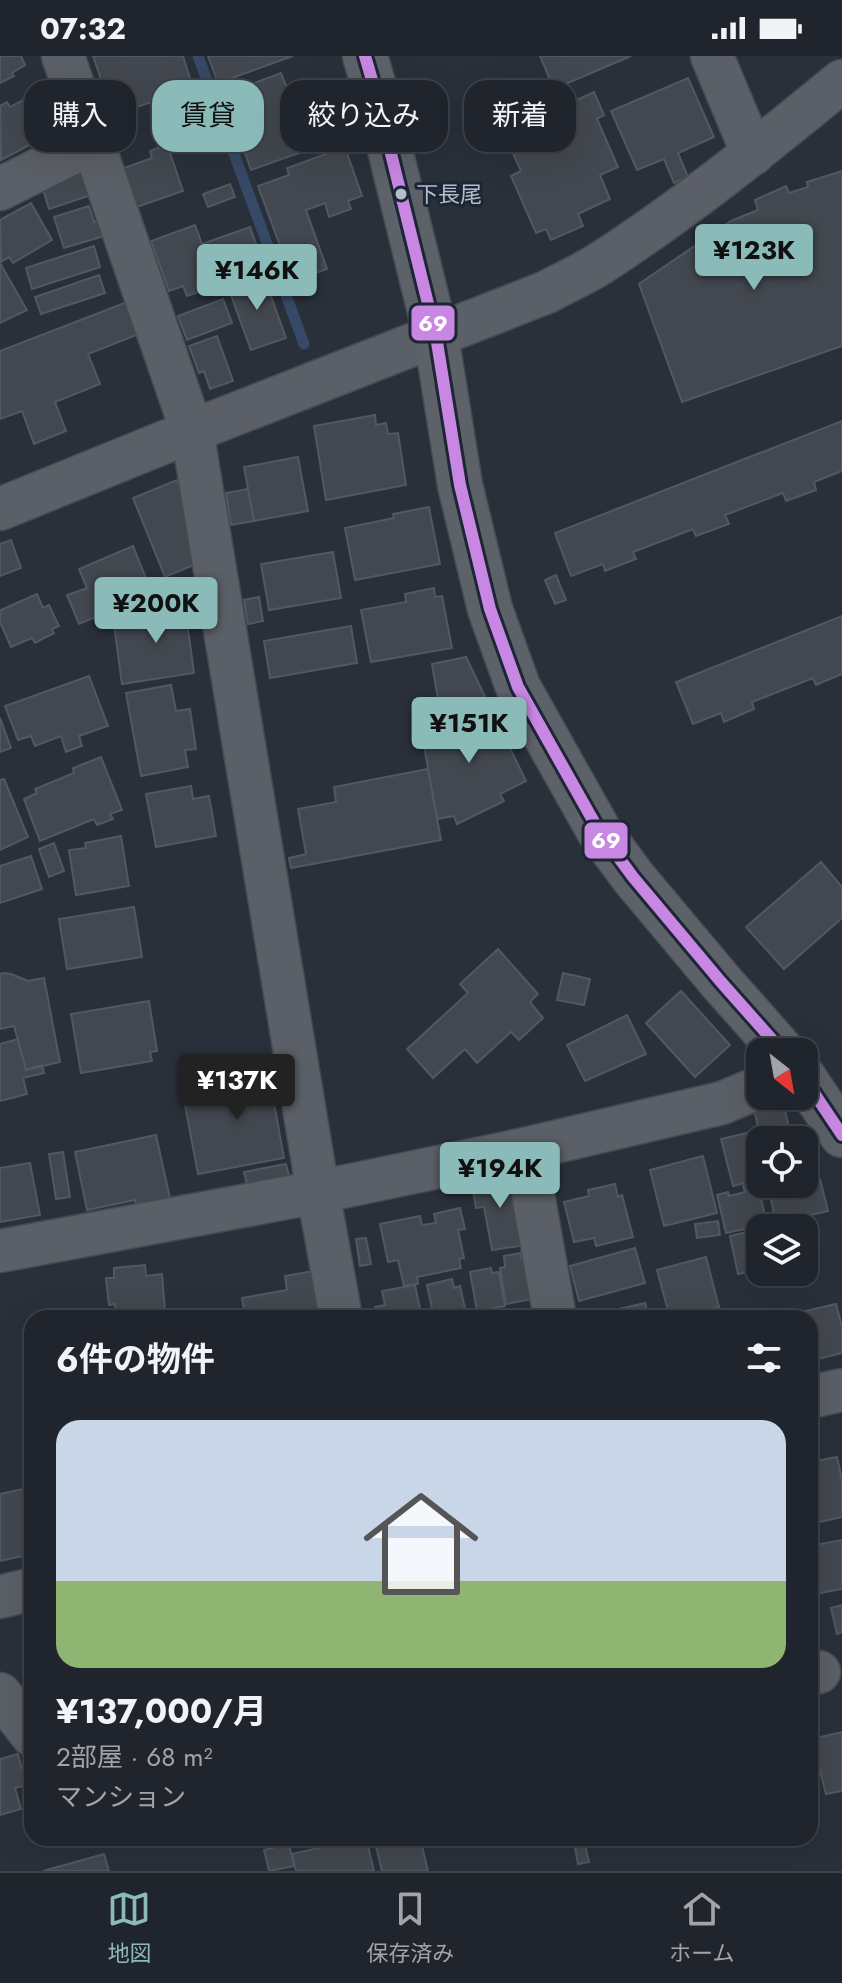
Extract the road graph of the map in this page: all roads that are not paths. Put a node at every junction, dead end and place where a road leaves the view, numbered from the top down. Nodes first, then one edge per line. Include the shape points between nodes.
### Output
1 (63, 56) edge
2 (365, 56) edge
3 (712, 56) edge
4 (71, 80) edge
5 (842, 81) edge
6 (74, 152) edge
7 (95, 152) edge
8 (753, 154) junction
9 (0, 189) edge
10 (436, 336) junction
11 (192, 431) junction
12 (0, 509) edge
13 (771, 1038) edge
14 (746, 1093) edge
15 (818, 1099) edge
16 (842, 1135) edge
17 (525, 1149) junction
18 (318, 1192) junction
19 (0, 1251) edge
20 (340, 1310) edge
21 (554, 1310) edge
22 (842, 1390) edge
23 (818, 1395) edge
24 (24, 1591) edge
25 (0, 1597) edge
26 (0, 1694) edge
27 (24, 1725) edge

1 - 4 street
2 - 10 main road
3 - 8 street
5 - 8 street
6 - 9 street
7 - 11 street
8 - 10 street via 599,265
10 - 11 street
10 - 13 main road via 460,485 490,609 518,687 608,843
11 - 12 street
11 - 18 street
14 - 17 street
15 - 16 main road
17 - 18 street
17 - 21 street
18 - 19 street
18 - 20 street
22 - 23 street
24 - 25 street
26 - 27 street

